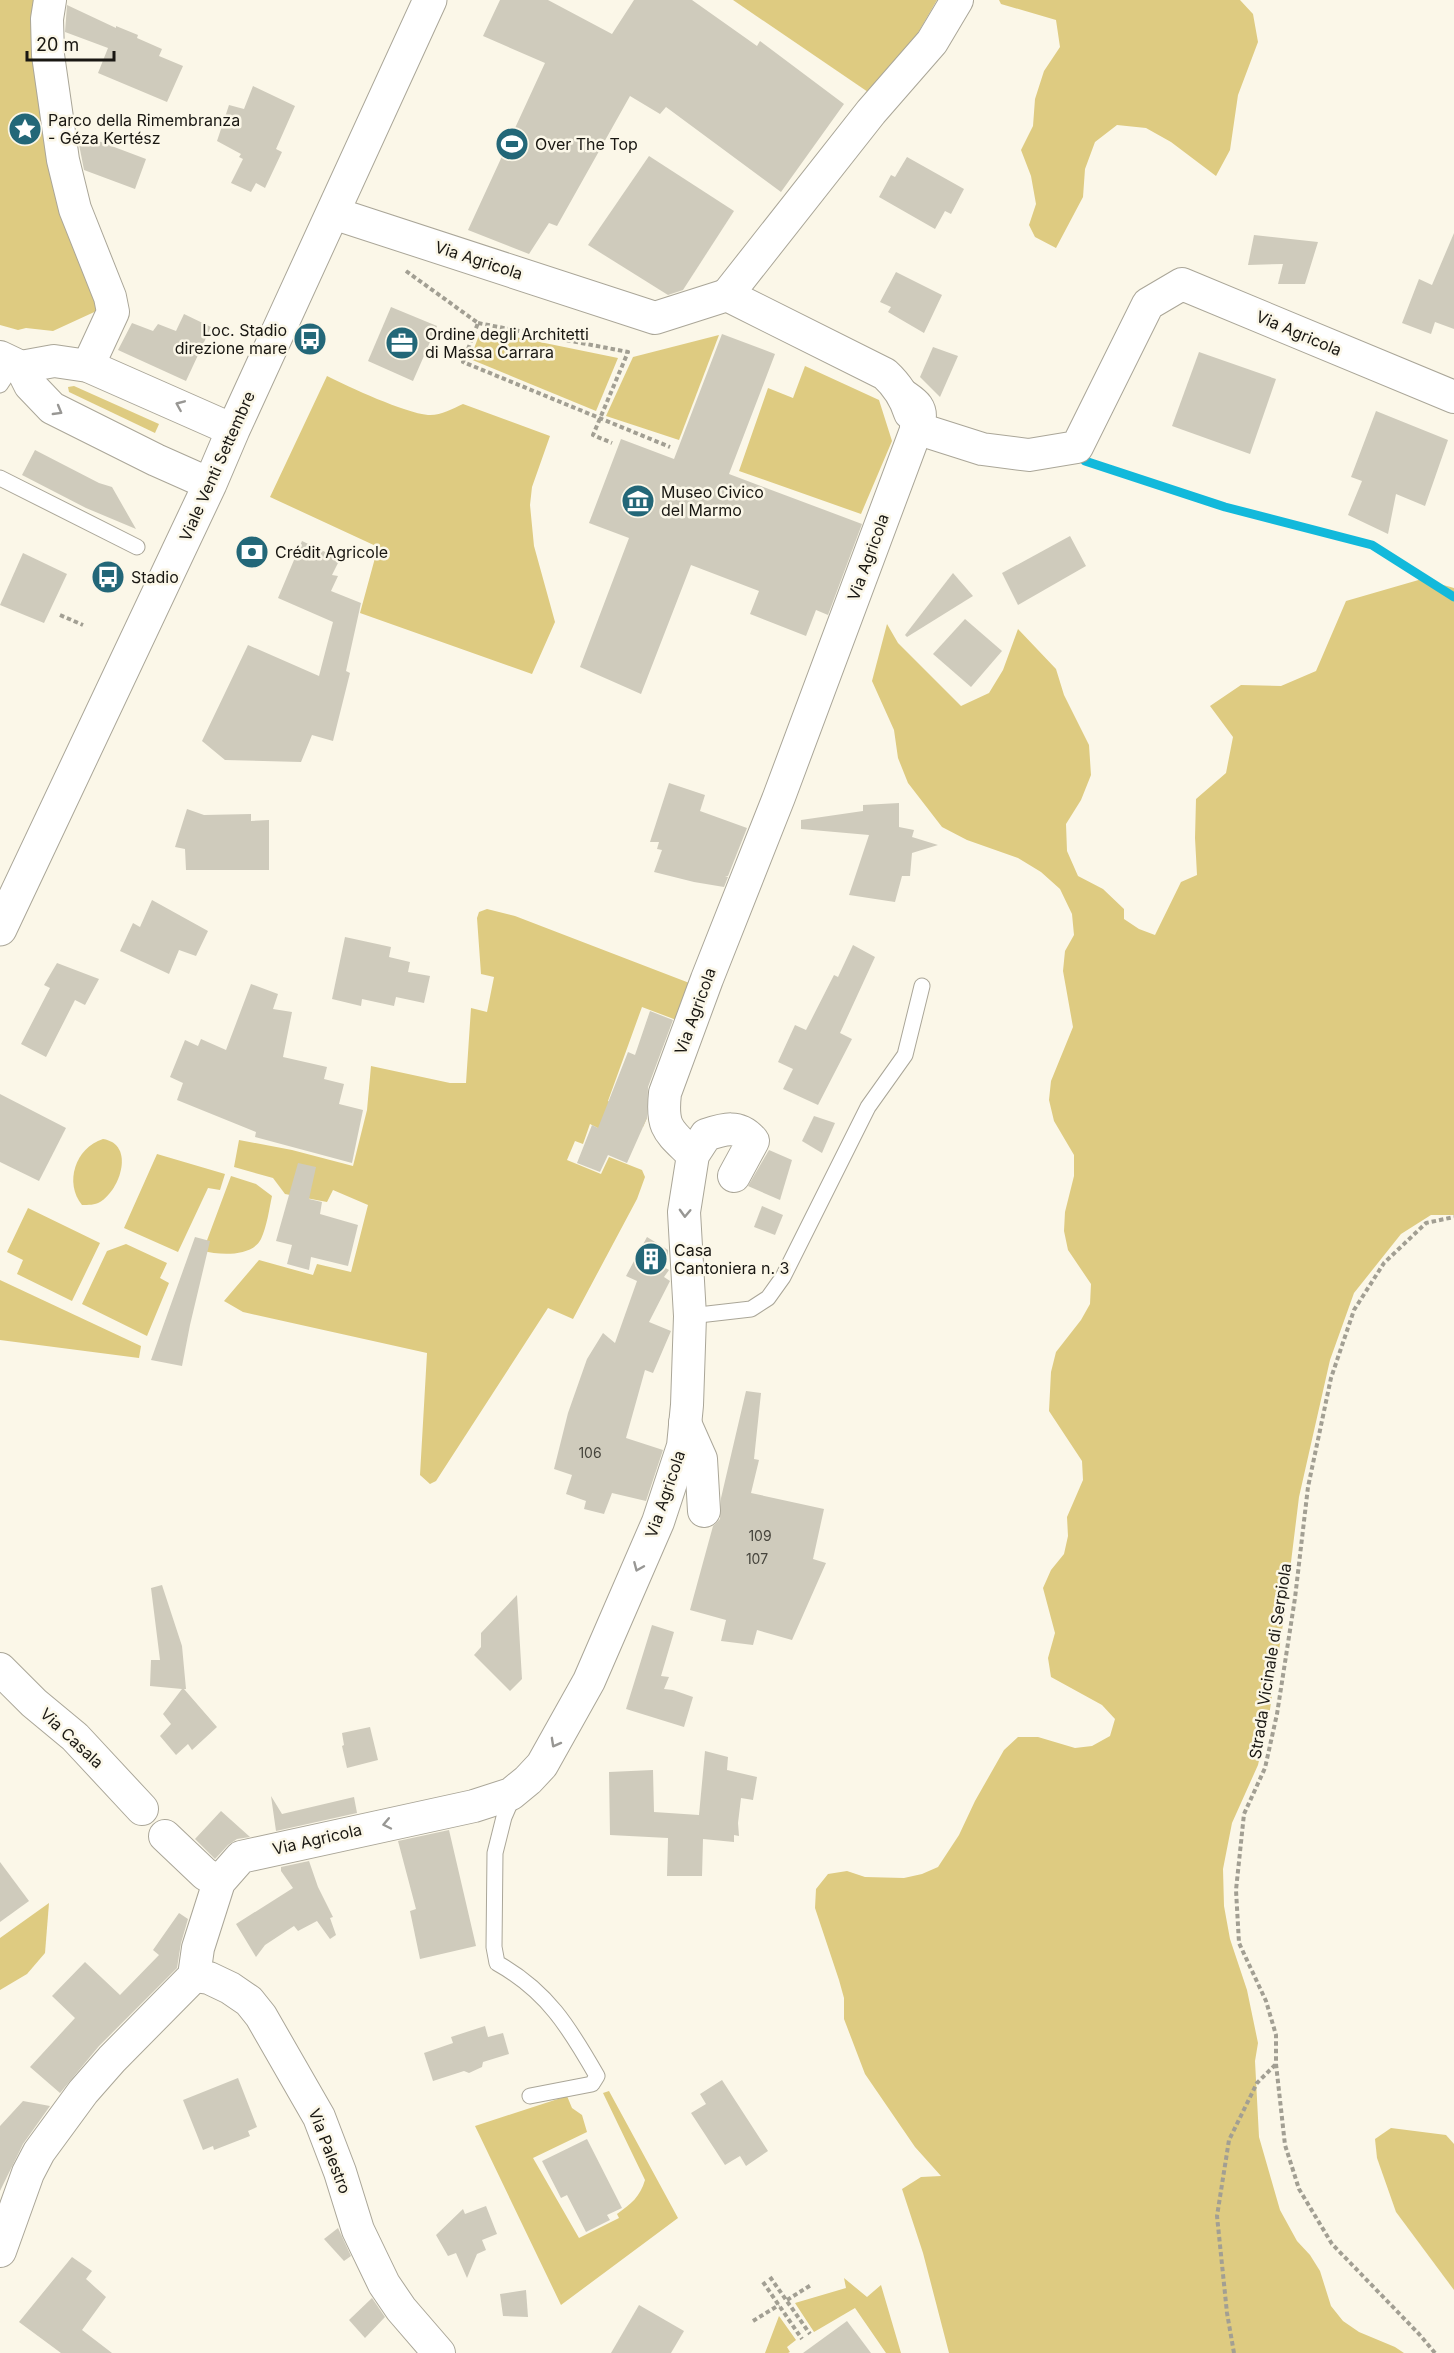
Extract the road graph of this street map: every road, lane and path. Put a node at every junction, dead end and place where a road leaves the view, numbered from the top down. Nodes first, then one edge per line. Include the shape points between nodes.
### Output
1 (50, 0) edge
2 (430, 0) edge
3 (957, 0) edge
4 (333, 213) junction
5 (406, 271) dead end
6 (727, 295) junction
7 (478, 323) junction
8 (88, 366) junction
9 (9, 368) edge
10 (1454, 397) edge
11 (600, 419) junction
12 (916, 428) junction
13 (233, 430) junction
14 (612, 443) dead end
15 (670, 447) dead end
16 (0, 477) edge
17 (210, 484) junction
18 (137, 547) dead end
19 (60, 615) dead end
20 (83, 625) dead end
21 (0, 929) edge
22 (922, 986) dead end
23 (693, 1155) junction
24 (734, 1176) dead end
25 (1454, 1217) edge
26 (690, 1316) junction
27 (684, 1411) junction
28 (704, 1511) dead end
29 (0, 1670) edge
30 (515, 1790) junction
31 (142, 1809) dead end
32 (165, 1836) dead end
33 (219, 1882) junction
34 (194, 1976) junction
35 (1276, 2064) junction
36 (530, 2096) dead end
37 (0, 2252) edge
38 (770, 2277) dead end
39 (762, 2282) dead end
40 (811, 2285) dead end
41 (787, 2300) junction
42 (778, 2305) junction
43 (753, 2321) dead end
44 (810, 2334) dead end
45 (802, 2339) dead end
46 (439, 2353) edge
47 (1234, 2353) edge
48 (1435, 2353) edge

1 - 8 street via 48,55 63,160 75,208 113,312
2 - 4 main road, Viale Venti Settembre
3 - 6 street via 932,42 871,112
4 - 6 street, Via Agricola via 655,318
4 - 13 main road, Viale Venti Settembre
5 - 7 path
6 - 12 street, Via Agricola via 885,374 918,406 921,415
7 - 11 path via 463,362
7 - 11 path via 628,352
8 - 9 street via 54,361
13 -> 8 street
9 -> 17 street via 52,408
10 - 12 street, Via Agricola via 1182,284 1148,304 1077,447 1029,455 982,449
11 - 14 path via 593,435
11 - 15 path
12 - 23 street, Via Agricola via 665,1093 666,1128
13 - 17 main road, Viale Venti Settembre
16 - 18 lane
17 - 21 main road, Viale Venti Settembre
19 - 20 path
22 - 26 lane via 904,1055 868,1107 783,1277 768,1298 751,1309
23 - 24 street via 706,1135 728,1128 748,1135 753,1141
23 -> 26 street, Via Agricola via 684,1212
25 - 35 path, Strada Vicinale di Serpiola via 1426,1223 1410,1236 1384,1263 1354,1311 1331,1378 1317,1443 1277,1714 1265,1768 1244,1814 1236,1890 1239,1943 1266,2001 1276,2035
26 - 27 street, Via Agricola
27 - 28 street via 701,1459
27 -> 30 street, Via Agricola via 683,1446 658,1522 589,1681 542,1765
29 - 31 street, Via Casala via 75,1737
30 -> 33 street, Via Agricola via 474,1806 241,1857
30 - 36 lane via 495,1853 497,1962 538,1991 556,2010 597,2076 592,2084
32 - 33 street
33 - 34 street, Via Agricola via 198,1948
34 - 37 street via 112,2059 39,2152
34 - 46 street, Via Palestro via 230,1988 249,2001 261,2016 319,2117 358,2230 384,2284
35 - 47 path via 1257,2083 1229,2140 1217,2216
35 - 48 path, Strada Vicinale di Serpiola via 1286,2145 1303,2197 1332,2244
38 - 41 path
39 - 42 path
40 - 41 path
41 - 44 path
42 - 43 path
42 - 45 path

